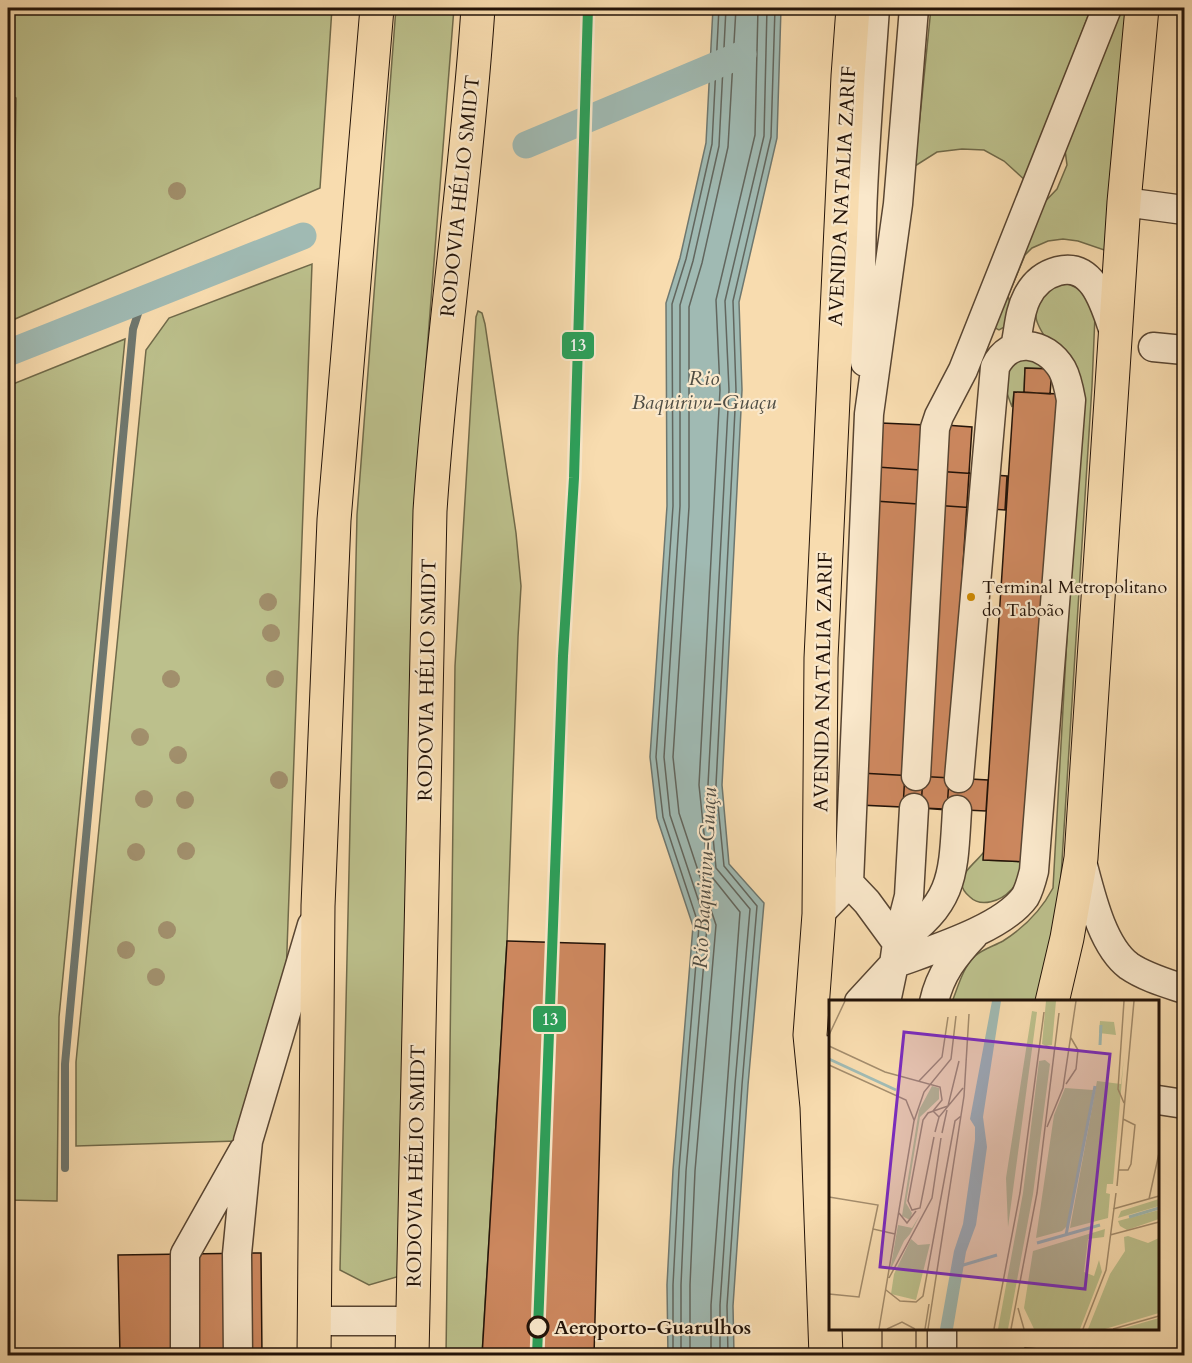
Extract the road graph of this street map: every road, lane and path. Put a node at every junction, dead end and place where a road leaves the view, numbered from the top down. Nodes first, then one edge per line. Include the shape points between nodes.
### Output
1 (377, 8) edge
2 (478, 8) edge
3 (853, 8) edge
4 (874, 8) edge
5 (914, 8) edge
6 (1107, 8) edge
7 (1142, 8) edge
8 (1124, 202) junction
9 (1185, 210) edge
10 (1115, 334) junction
11 (1153, 347) dead end
12 (1185, 350) edge
13 (1008, 351) junction
14 (956, 382) junction
15 (869, 414) junction
16 (916, 776) dead end
17 (959, 778) dead end
18 (914, 808) dead end
19 (957, 810) dead end
20 (1082, 858) junction
21 (849, 883) junction
22 (942, 899) junction
23 (318, 906) junction
24 (819, 914) junction
25 (978, 930) junction
26 (896, 953) junction
27 (1185, 989) edge
28 (861, 1000) edge
29 (886, 1000) edge
30 (935, 1000) edge
31 (1052, 1000) edge
32 (829, 1058) edge
33 (1159, 1100) edge
34 (1185, 1104) edge
35 (817, 1107) junction
36 (248, 1141) junction
37 (314, 1320) junction
38 (412, 1321) junction
39 (899, 1330) edge
40 (942, 1330) edge
41 (186, 1356) edge
42 (238, 1356) edge
43 (314, 1356) edge
44 (412, 1356) edge
45 (826, 1356) edge
46 (898, 1356) edge
47 (942, 1356) edge

1 - 23 main road via 334,520
2 - 38 main road, RODOVIA HÉLIO SMIDT via 430,511
3 - 24 main road, AVENIDA NATALIA ZARIF via 821,658
4 - 15 street via 860,219 861,313
5 - 15 street via 898,204
6 - 14 street
7 - 8 main road
8 - 9 street
8 - 10 main road
10 - 13 street via 1095,286 1086,276 1061,270 1034,286
10 - 20 main road
11 - 12 street
13 - 14 street
13 - 17 street via 995,366 993,378
13 - 25 street via 1038,348 1053,358 1067,381 1071,400 1035,871 1025,896 1014,908
14 - 16 street via 935,428
15 - 21 street
18 - 26 street via 909,896
19 - 22 street via 953,867
20 - 27 street via 1099,918 1116,951 1143,974
20 - 31 main road
21 - 24 street
21 - 26 street via 867,902
22 - 25 street via 946,916 964,928
22 - 26 street
23 - 36 street
23 - 37 main road
24 - 35 main road, AVENIDA NATALIA ZARIF via 810,1035
25 - 26 street
25 - 30 street via 942,975
26 - 28 street
26 - 29 street
32 - 35 street
33 - 34 street
35 - 45 main road, AVENIDA NATALIA ZARIF
36 - 41 street via 185,1254
36 - 42 street via 237,1254
37 - 38 street
37 - 43 main road
38 - 44 main road, RODOVIA HÉLIO SMIDT
39 - 46 main road
40 - 47 street

